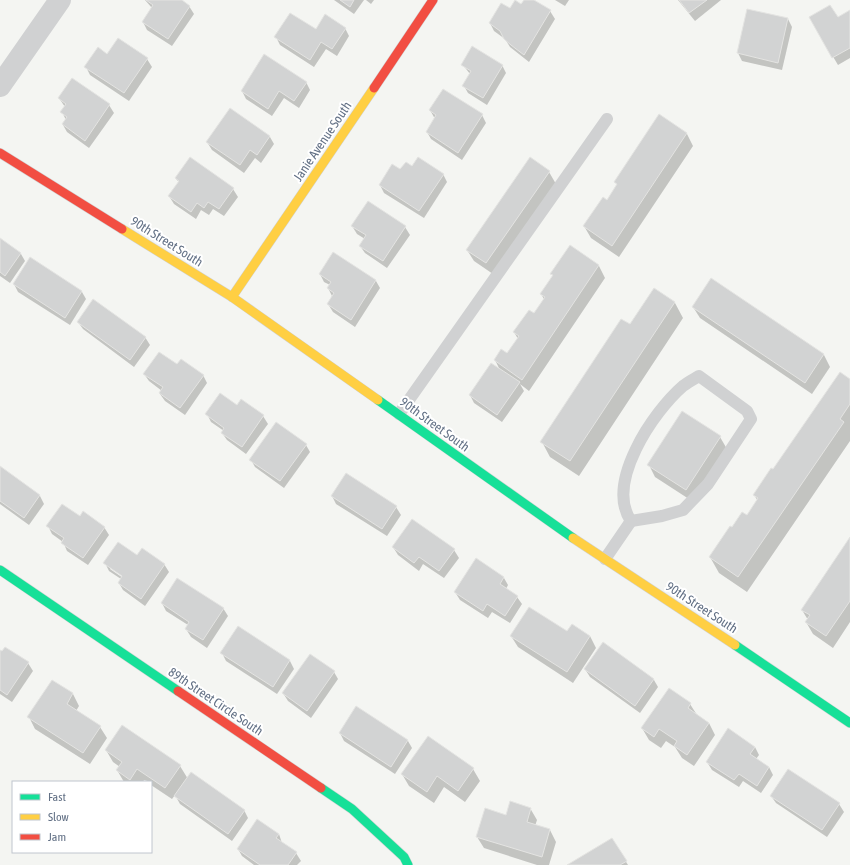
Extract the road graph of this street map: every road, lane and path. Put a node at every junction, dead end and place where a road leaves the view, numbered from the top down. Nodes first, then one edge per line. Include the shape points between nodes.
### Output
1 (60, 0) edge
2 (433, 0) edge
3 (0, 86) edge
4 (607, 119) dead end
5 (0, 153) edge
6 (232, 297) junction
7 (399, 414) junction
8 (631, 521) junction
9 (605, 559) junction
10 (0, 570) edge
11 (850, 723) edge
12 (408, 865) edge

1 - 3 street
2 - 6 street, Janie Avenue South
4 - 7 lane
5 - 6 street, 90th Street South
6 - 7 street, 90th Street South
7 - 9 street, 90th Street South via 566,534
8 - 8 lane via 625,513 624,486 630,460 656,417 683,386 699,376 747,411 751,419 708,484 683,510
8 - 9 lane
9 - 11 street, 90th Street South
10 - 12 street, 89th Street Circle South via 352,809 404,857

